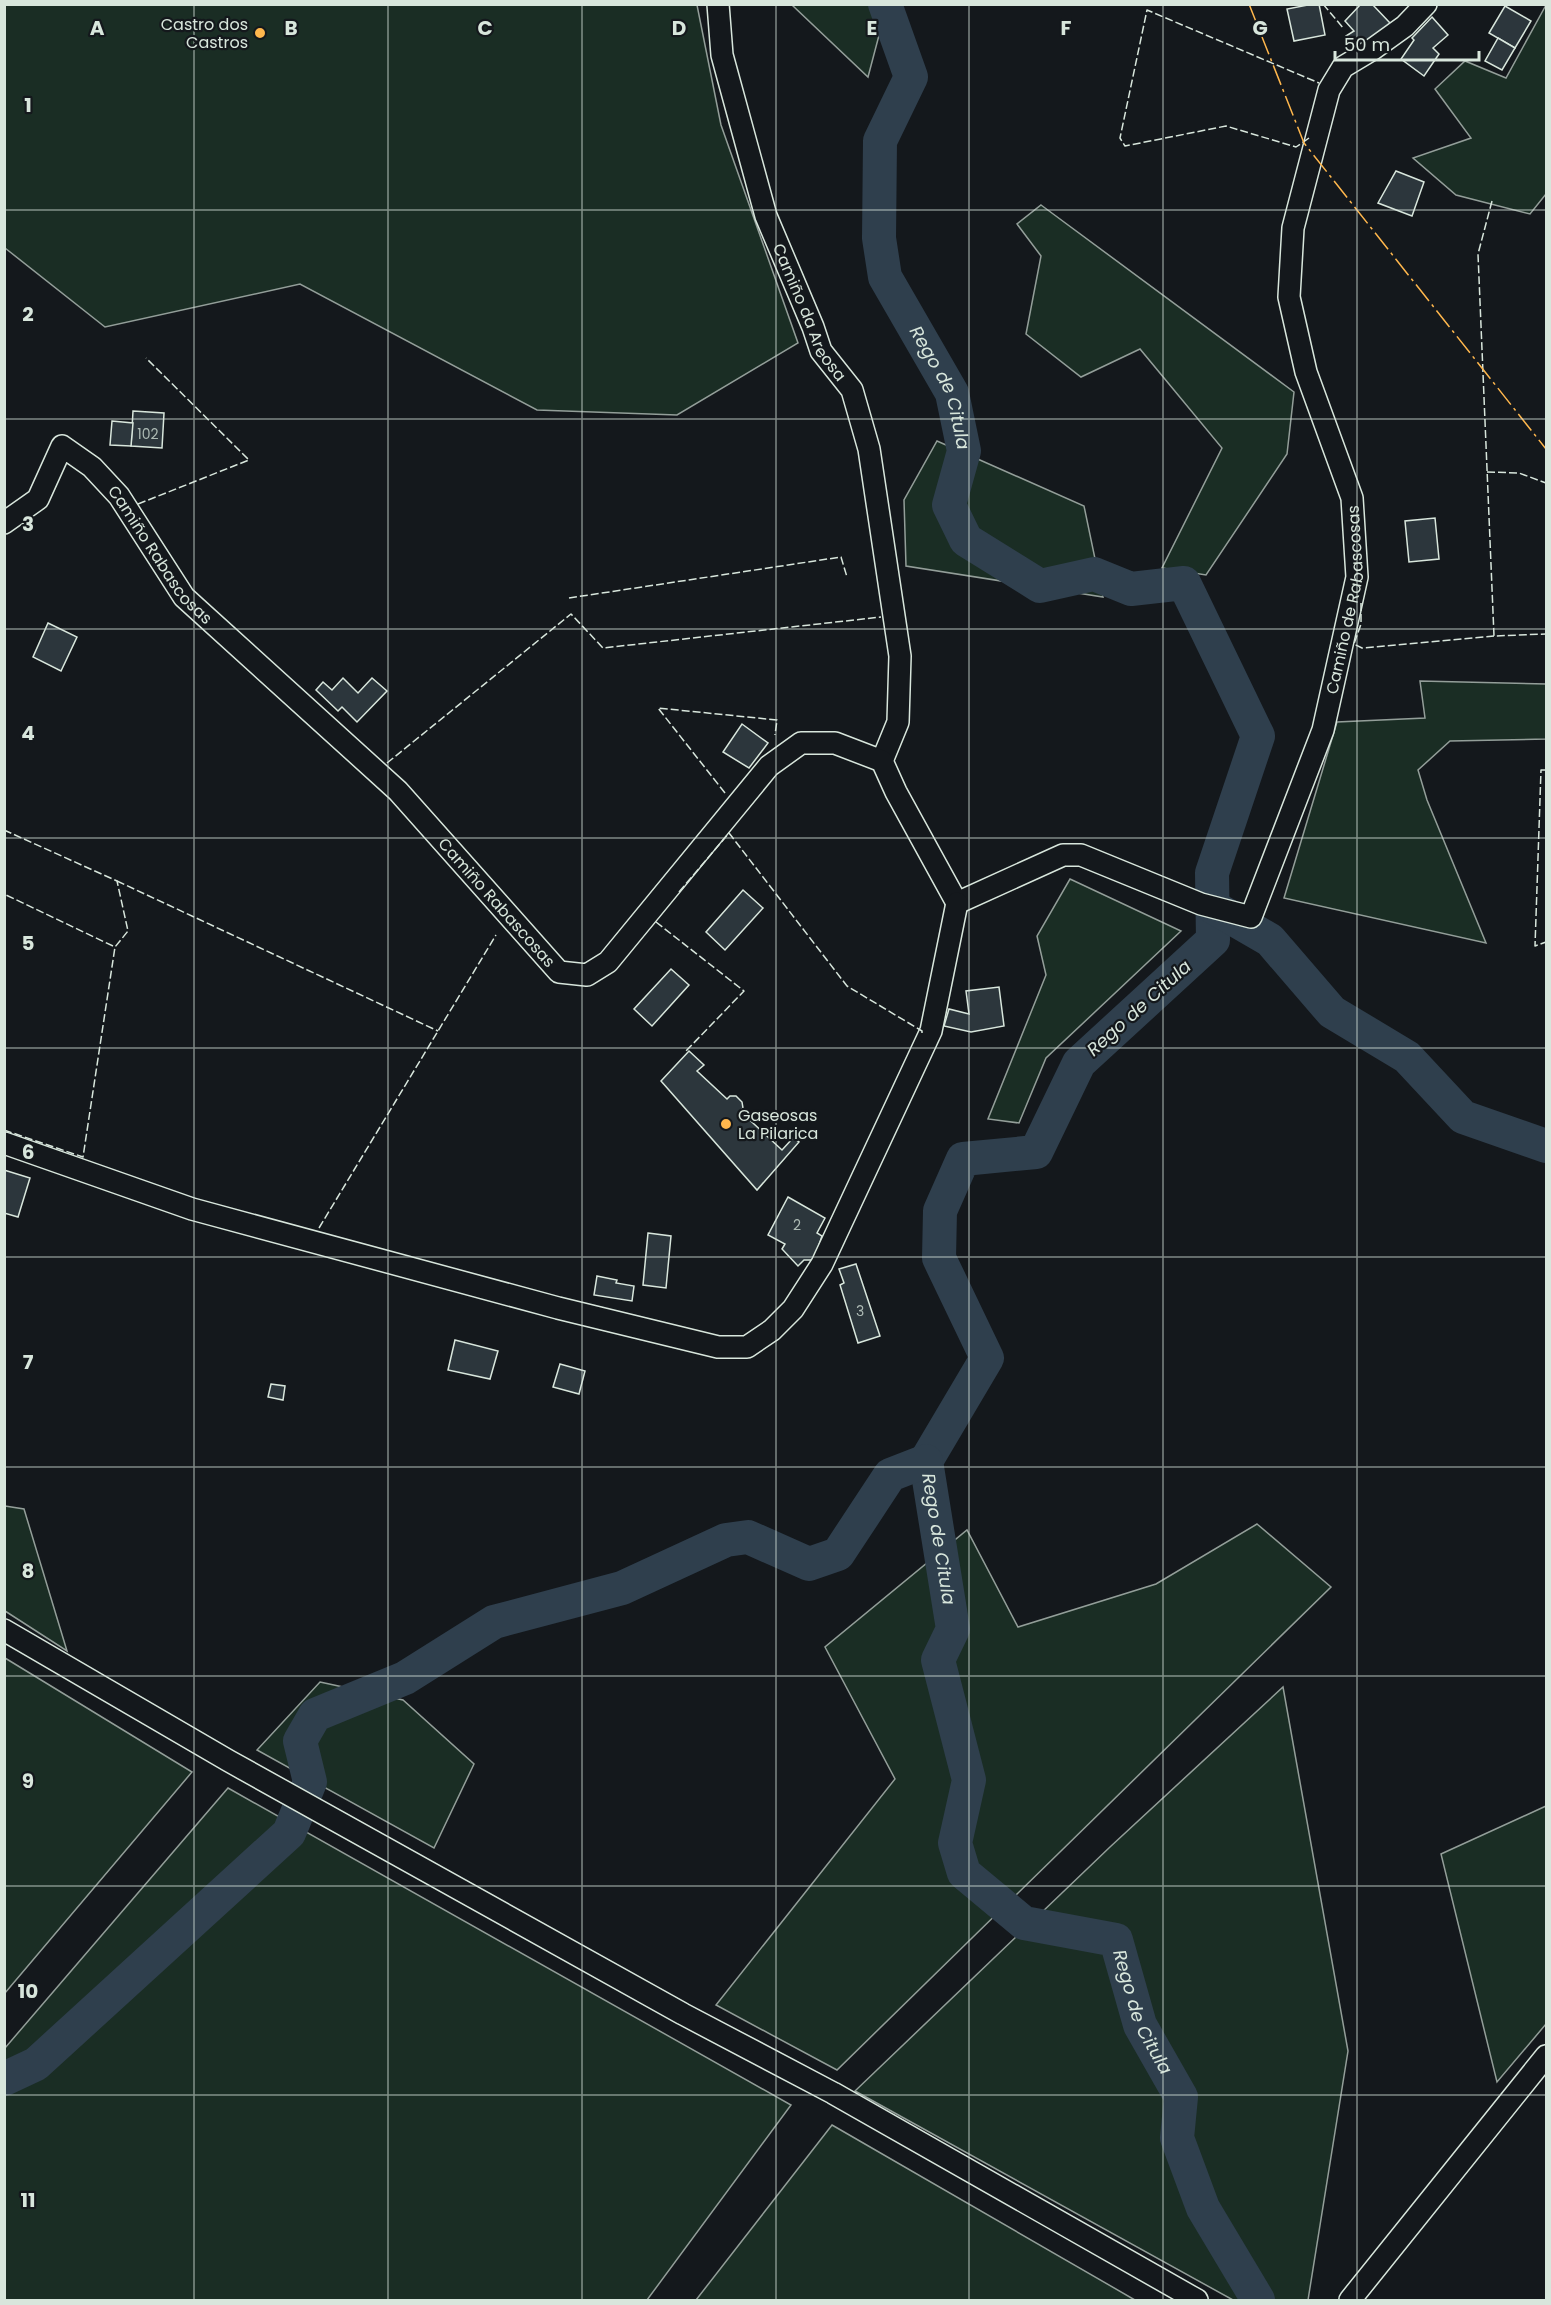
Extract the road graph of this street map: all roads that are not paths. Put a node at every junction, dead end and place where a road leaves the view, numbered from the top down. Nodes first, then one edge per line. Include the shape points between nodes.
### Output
1 (718, 4) edge
2 (1426, 4) edge
3 (4, 523) edge
4 (882, 760) junction
5 (957, 903) junction
6 (4, 1143) edge
7 (4, 1630) edge
8 (1546, 2056) edge
9 (1197, 2301) edge
10 (1350, 2301) edge

1 - 4 street, Camiño da Areosa via 722,55 766,216 821,351 852,390 869,449 900,656 898,722
2 - 5 street, Camiño de Rabascosas via 1405,26 1343,67 1329,90 1293,228 1289,297 1306,372 1352,498 1357,577 1323,730 1251,917 1201,904 1081,855 1062,855
3 - 4 street, Camiño Rabascosas via 38,499 63,446 92,467 119,496 184,597 398,791 559,972 587,975 608,962 769,766 801,743 836,743
4 - 5 street
5 - 6 street via 931,1031 822,1264 793,1309 747,1347 718,1347 581,1314 203,1212
7 - 9 street via 250,1773 833,2093
8 - 10 street

